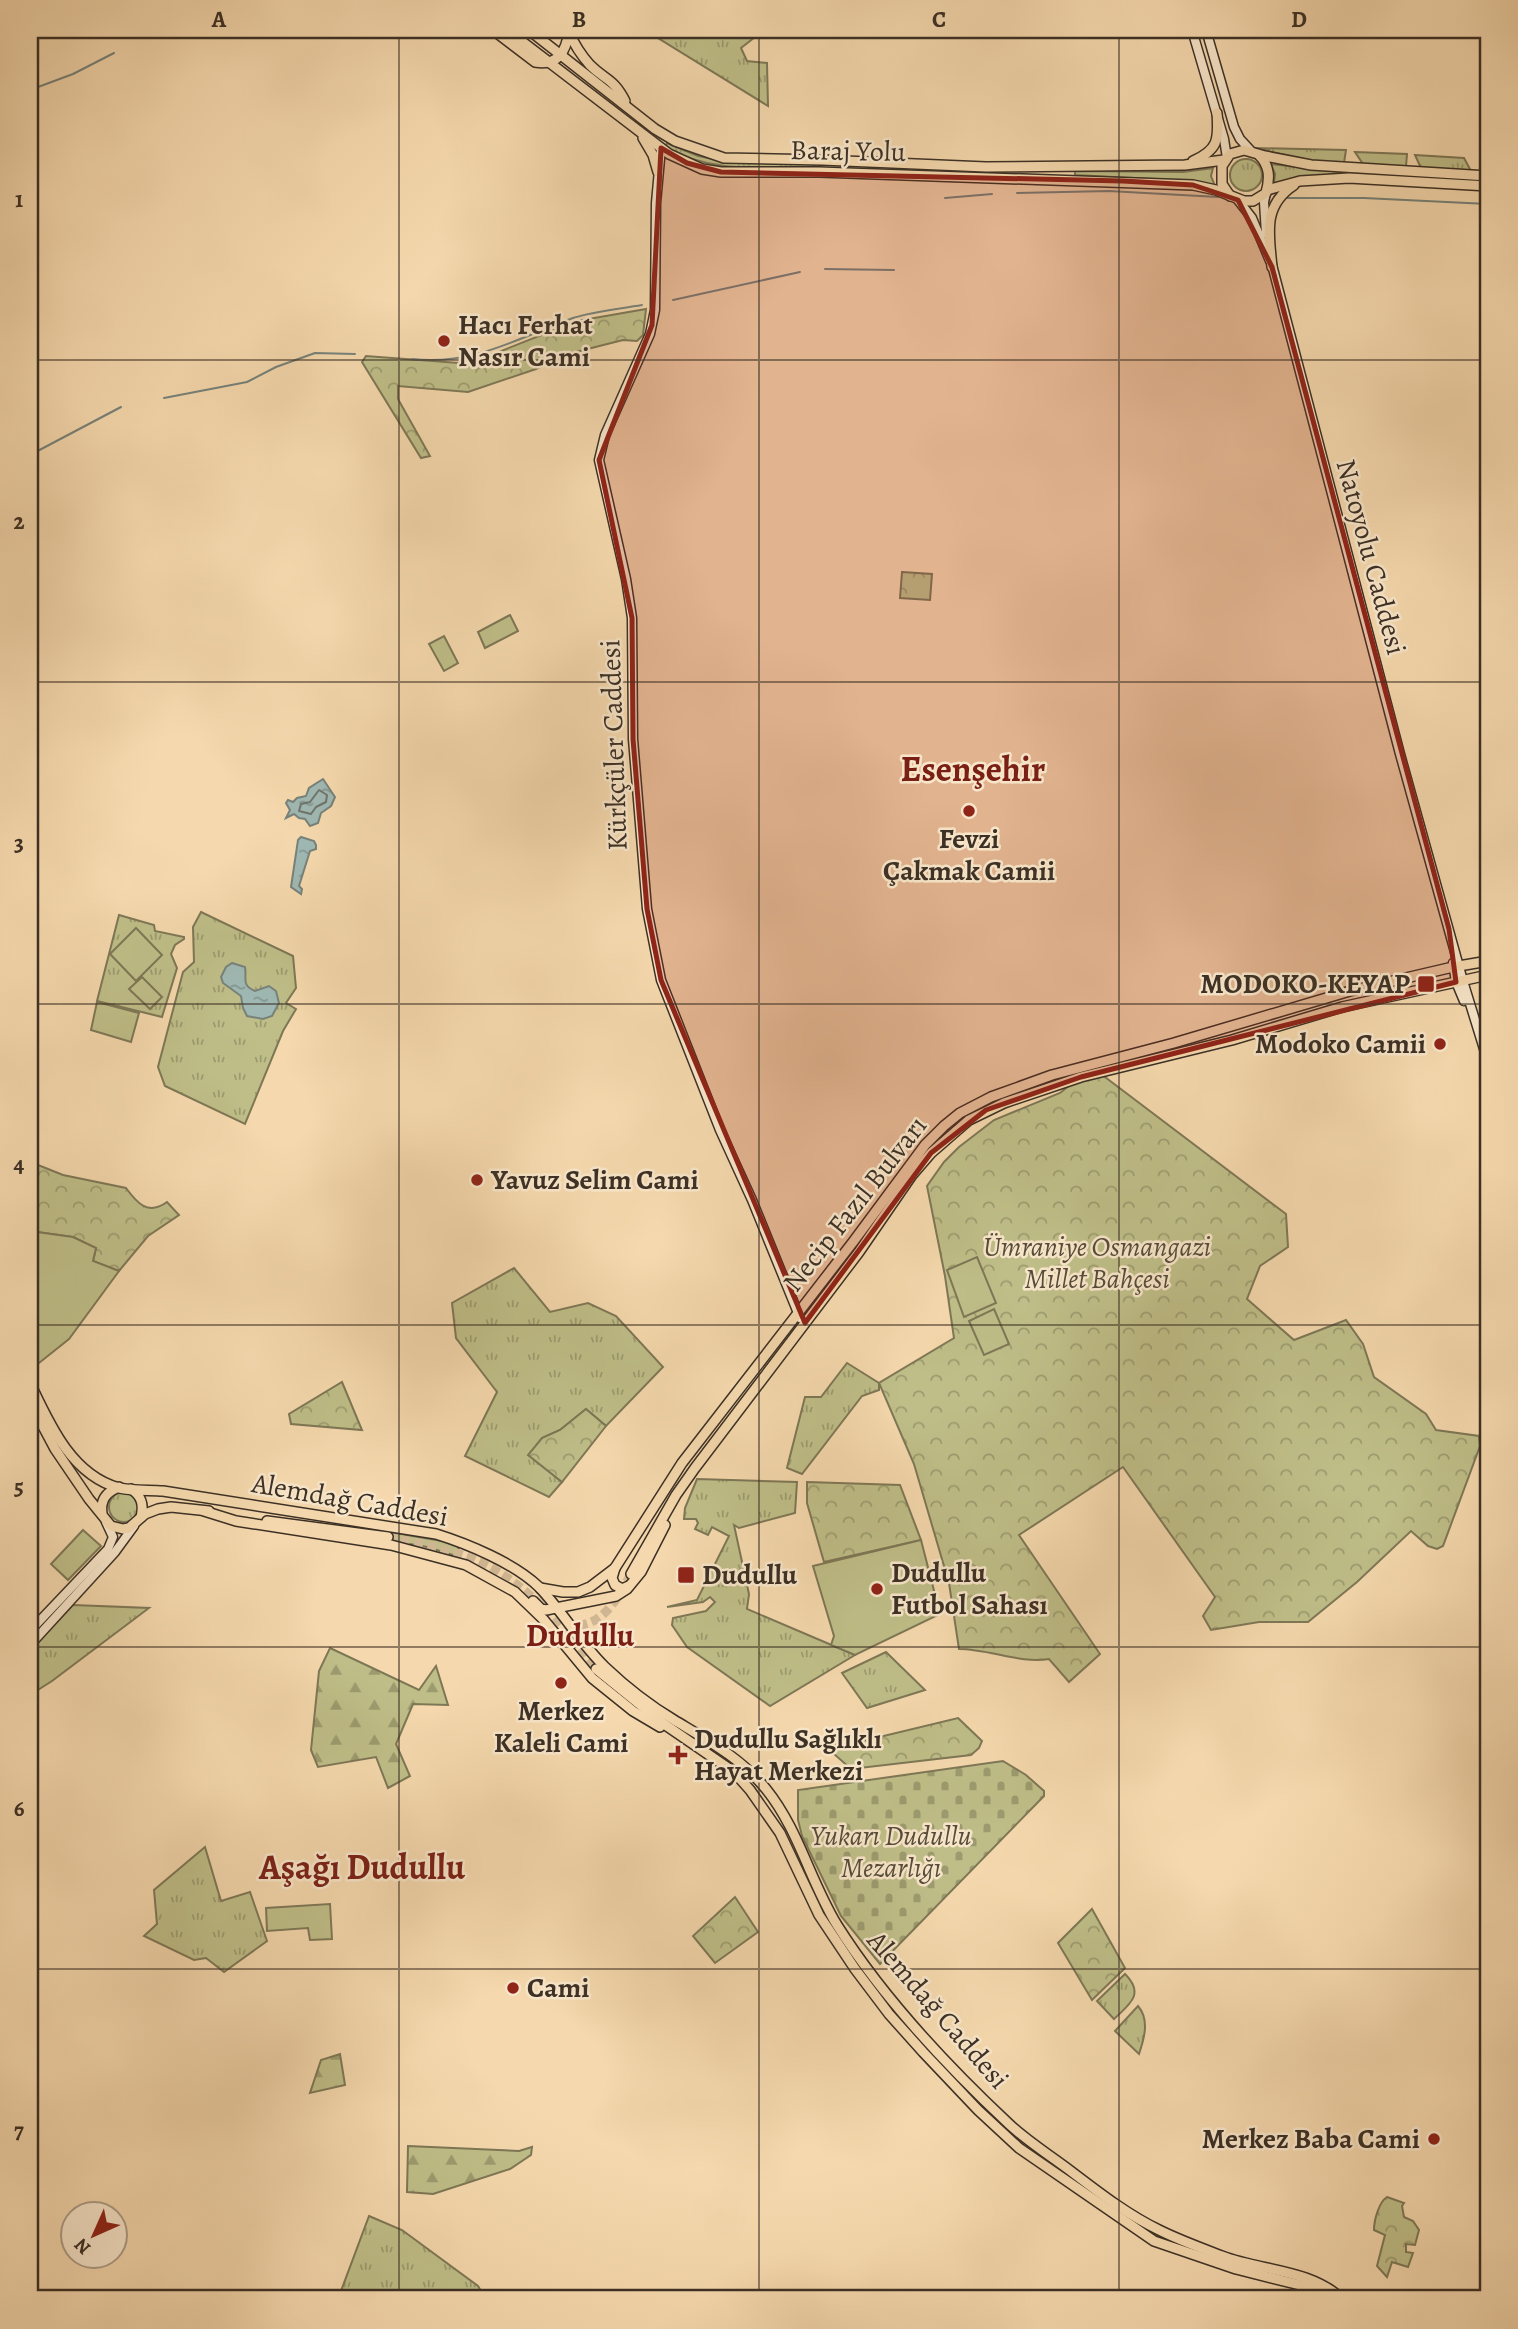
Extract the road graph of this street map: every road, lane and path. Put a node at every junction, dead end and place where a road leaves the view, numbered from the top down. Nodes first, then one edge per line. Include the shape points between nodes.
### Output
1 (493, 30) edge
2 (508, 30) edge
3 (528, 30) edge
4 (569, 30) edge
5 (1192, 30) edge
6 (1206, 30) edge
7 (561, 56) junction
8 (549, 63) junction
9 (573, 65) junction
10 (591, 66) junction
11 (569, 78) junction
12 (628, 106) junction
13 (1217, 113) junction
14 (656, 130) junction
15 (638, 131) junction
16 (661, 148) junction
17 (1255, 153) junction
18 (1226, 159) junction
19 (822, 160) junction
20 (1185, 165) junction
21 (658, 172) junction
22 (822, 172) junction
23 (987, 172) junction
24 (1488, 176) edge
25 (1300, 181) junction
26 (1488, 186) edge
27 (1267, 191) junction
28 (1235, 198) junction
29 (1272, 267) junction
30 (1488, 961) edge
31 (1456, 967) junction
32 (1488, 975) edge
33 (1460, 981) junction
34 (1488, 1062) edge
35 (797, 1315) junction
36 (805, 1323) junction
37 (30, 1383) edge
38 (30, 1402) edge
39 (118, 1488) junction
40 (130, 1489) junction
41 (204, 1511) junction
42 (104, 1518) junction
43 (138, 1521) junction
44 (388, 1537) tunnel mouth
45 (470, 1545) junction
46 (466, 1565) junction
47 (614, 1568) junction
48 (524, 1577) junction
49 (632, 1578) junction
50 (538, 1587) junction
51 (515, 1592) junction
52 (555, 1607) junction
53 (30, 1631) edge
54 (30, 1644) edge
55 (596, 1669) tunnel mouth
56 (694, 1745) junction
57 (1026, 2138) junction
58 (1019, 2148) junction
59 (1329, 2299) edge
60 (1342, 2299) edge

1 - 8 main road via 535,62
2 - 8 main road, Baraj Yolu
3 - 7 main road, Baraj Yolu
4 - 7 main road
4 - 10 main road
5 - 13 main road
6 - 17 main road via 1234,127
7 - 8 main road
7 - 9 main road, Baraj Yolu
8 - 11 main road, Baraj Yolu
9 - 10 main road via 579,61
9 - 11 main road
9 - 12 main road, Baraj Yolu
10 - 12 main road via 617,85
11 - 15 main road, Baraj Yolu
12 - 14 main road, Baraj Yolu
13 - 18 main road
13 - 20 main road via 1216,145
14 - 16 main road
14 - 19 main road, Baraj Yolu via 724,158
15 - 16 main road, Baraj Yolu
15 - 21 main road
16 - 21 main road, Kürkçüler Caddesi
16 - 22 main road, Baraj Yolu via 687,163 721,172
17 - 18 main road via 1237,151
17 - 24 main road via 1311,165
17 - 27 main road via 1268,170
18 - 20 main road, Baraj Yolu
18 - 28 main road via 1222,184
19 - 22 main road
19 - 23 main road, Baraj Yolu
20 - 23 main road, Baraj Yolu
21 - 35 main road, Kürkçüler Caddesi via 652,325 605,435 599,460 632,618 633,739 647,909 661,980
22 - 23 main road, Baraj Yolu
23 - 28 main road, Baraj Yolu via 1193,185
25 - 26 main road via 1370,178
25 - 27 main road
25 - 29 main road via 1276,200 1270,211
27 - 28 main road via 1253,201
27 - 29 main road, Natoyolu Caddesi via 1265,222
28 - 29 main road via 1252,218
29 - 31 main road, Natoyolu Caddesi
30 - 31 main road, Necip Fazıl Bulvarı
31 - 33 main road, Natoyolu Caddesi
31 - 35 main road, Necip Fazıl Bulvarı via 1350,991 1052,1075 975,1104 925,1145
32 - 33 main road, Necip Fazıl Bulvarı
33 - 34 main road, Natoyolu Caddesi
33 - 36 main road, Necip Fazıl Bulvarı via 1330,1010 1232,1040 1081,1077 986,1110 959,1128 912,1175
35 - 36 main road, Kürkçüler Caddesi
35 - 47 main road, Necip Fazıl Bulvarı via 682,1463
36 - 49 main road, Necip Fazıl Bulvarı via 676,1495
37 - 39 main road, Alemdağ Caddesi via 65,1448 86,1469
38 - 42 main road via 54,1449
39 - 40 main road, Alemdağ Caddesi
39 - 42 main road via 103,1500
40 - 43 main road via 140,1497 143,1511
40 - 45 main road, Alemdağ Caddesi via 436,1534
41 - 43 main road, Alemdağ Caddesi via 171,1507
41 - 44 main road, Alemdağ Caddesi
41 - 46 main road, Alemdağ Caddesi via 236,1521 391,1545
42 - 43 main road, Alemdağ Caddesi via 123,1529
42 - 53 main road via 113,1537 108,1549
43 - 54 main road
45 - 46 main road via 461,1556
45 - 48 main road, Alemdağ Caddesi
46 - 51 main road, Alemdağ Caddesi
47 - 49 main road via 612,1578 617,1587 626,1588
47 - 50 main road, Necip Fazıl Bulvarı via 578,1592
48 - 50 main road, Alemdağ Caddesi
48 - 51 main road
49 - 52 main road via 616,1596
50 - 52 main road, Alemdağ Caddesi
51 - 52 main road via 541,1609
51 - 56 main road, Alemdağ Caddesi via 592,1678 642,1717
52 - 57 main road, Alemdağ Caddesi via 609,1671 640,1697 740,1762 767,1790 794,1833 835,1921 861,1959 930,2043
55 - 56 main road, Alemdağ Caddesi
56 - 58 main road, Alemdağ Caddesi via 734,1772 750,1790 780,1833 834,1940 890,2014
57 - 58 main road
57 - 60 main road, Alemdağ Caddesi via 1160,2231 1225,2257 1305,2278
58 - 59 main road, Alemdağ Caddesi via 1154,2241 1304,2286

